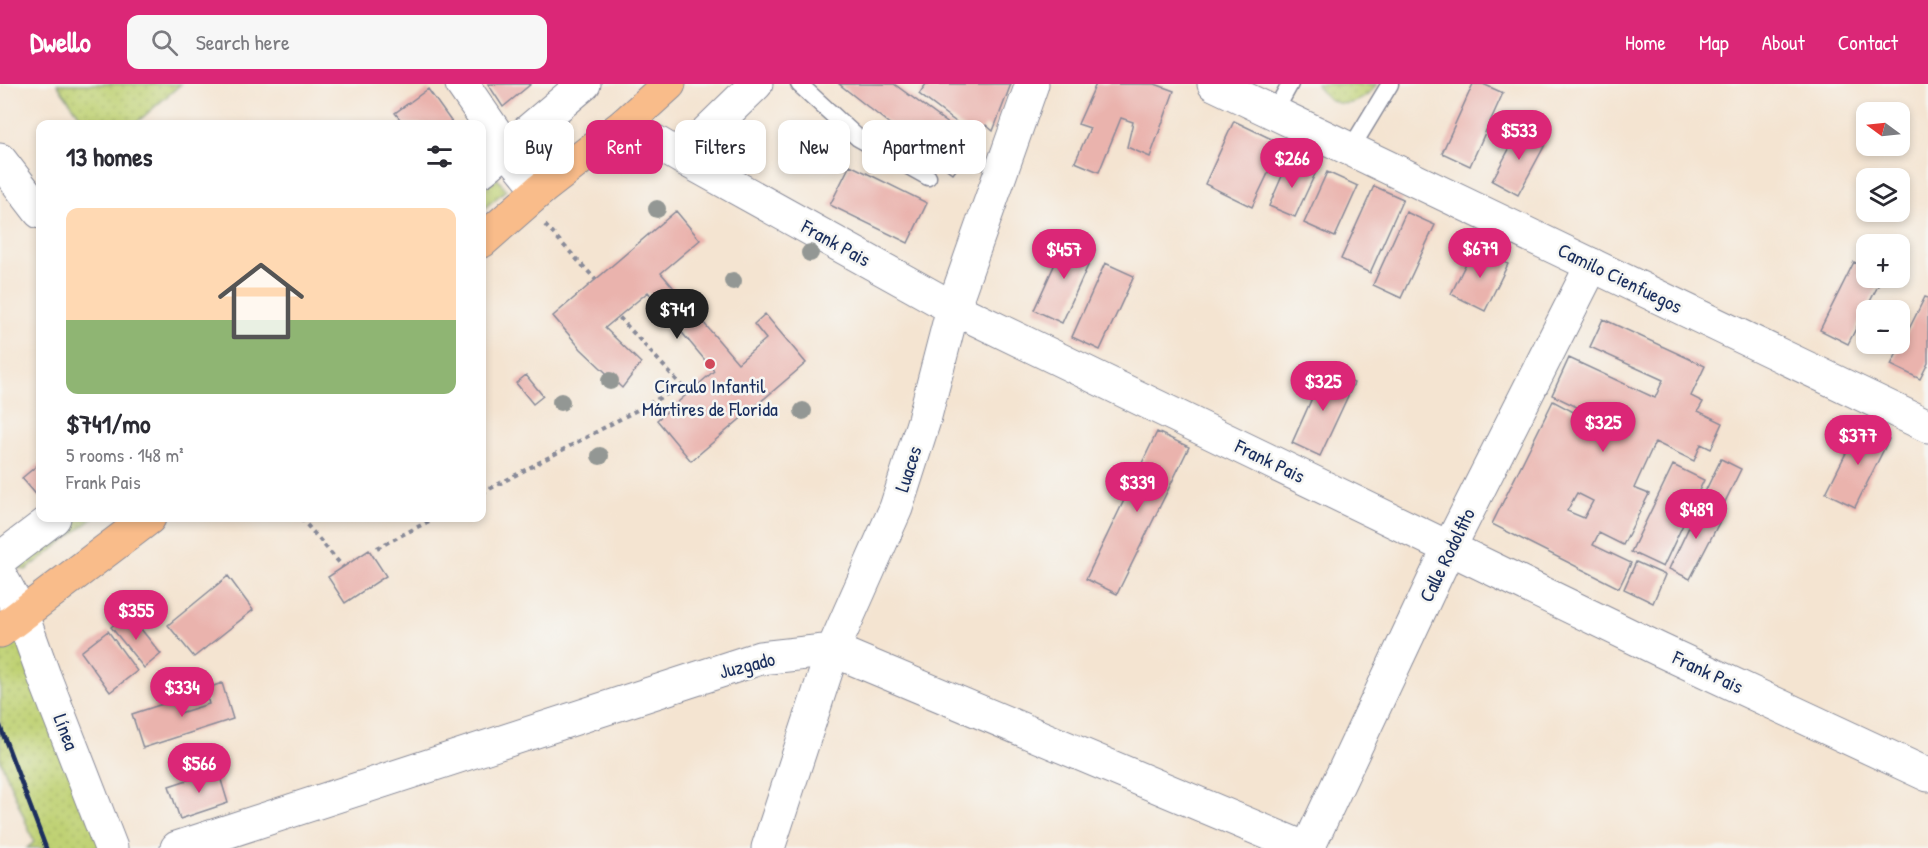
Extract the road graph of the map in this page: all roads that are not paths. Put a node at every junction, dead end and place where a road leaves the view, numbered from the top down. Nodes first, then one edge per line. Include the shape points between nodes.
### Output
1 (462, 84) edge
2 (584, 84) edge
3 (756, 84) edge
4 (799, 84) edge
5 (1032, 84) edge
6 (1214, 84) edge
7 (1290, 84) edge
8 (1390, 84) edge
9 (658, 87) edge
10 (1274, 113) junction
11 (540, 120) edge
12 (629, 120) edge
13 (719, 120) edge
14 (504, 145) edge
15 (504, 150) edge
16 (1350, 150) junction
17 (586, 155) edge
18 (0, 160) edge
19 (486, 166) edge
20 (520, 174) edge
21 (712, 174) edge
22 (928, 177) dead end
23 (532, 197) junction
24 (36, 207) edge
25 (486, 237) edge
26 (1592, 265) junction
27 (953, 308) junction
28 (1928, 426) edge
29 (49, 522) edge
30 (144, 522) edge
31 (1449, 548) junction
32 (0, 559) edge
33 (0, 575) edge
34 (11, 623) edge
35 (833, 650) junction
36 (1928, 775) edge
37 (111, 848) edge
38 (177, 848) edge
39 (768, 848) edge
40 (1306, 848) edge

1 - 14 street
2 - 11 street
3 - 13 street
4 - 22 lane via 858,138
5 - 27 street, Luaces
6 - 10 street, Camilo Cienfuegos
7 - 10 lane
8 - 16 lane
9 - 12 highway
10 - 16 street, Camilo Cienfuegos
15 - 19 street
16 - 26 street, Camilo Cienfuegos
17 - 23 highway
18 - 24 street
20 - 23 street
21 - 27 street, Frank Pais
23 - 25 highway
26 - 28 street, Camilo Cienfuegos
26 - 31 street, Calle Rodolfito
27 - 31 street, Frank Pais
27 - 35 street, Luaces via 896,508
29 - 32 street
30 - 34 highway
31 - 36 street, Frank Pais
31 - 40 street, Calle Rodolfito
33 - 34 street, Línea
34 - 37 street, Línea
35 - 38 street, Juzgado via 760,658
35 - 39 street, Luaces
35 - 40 street, Juzgado

